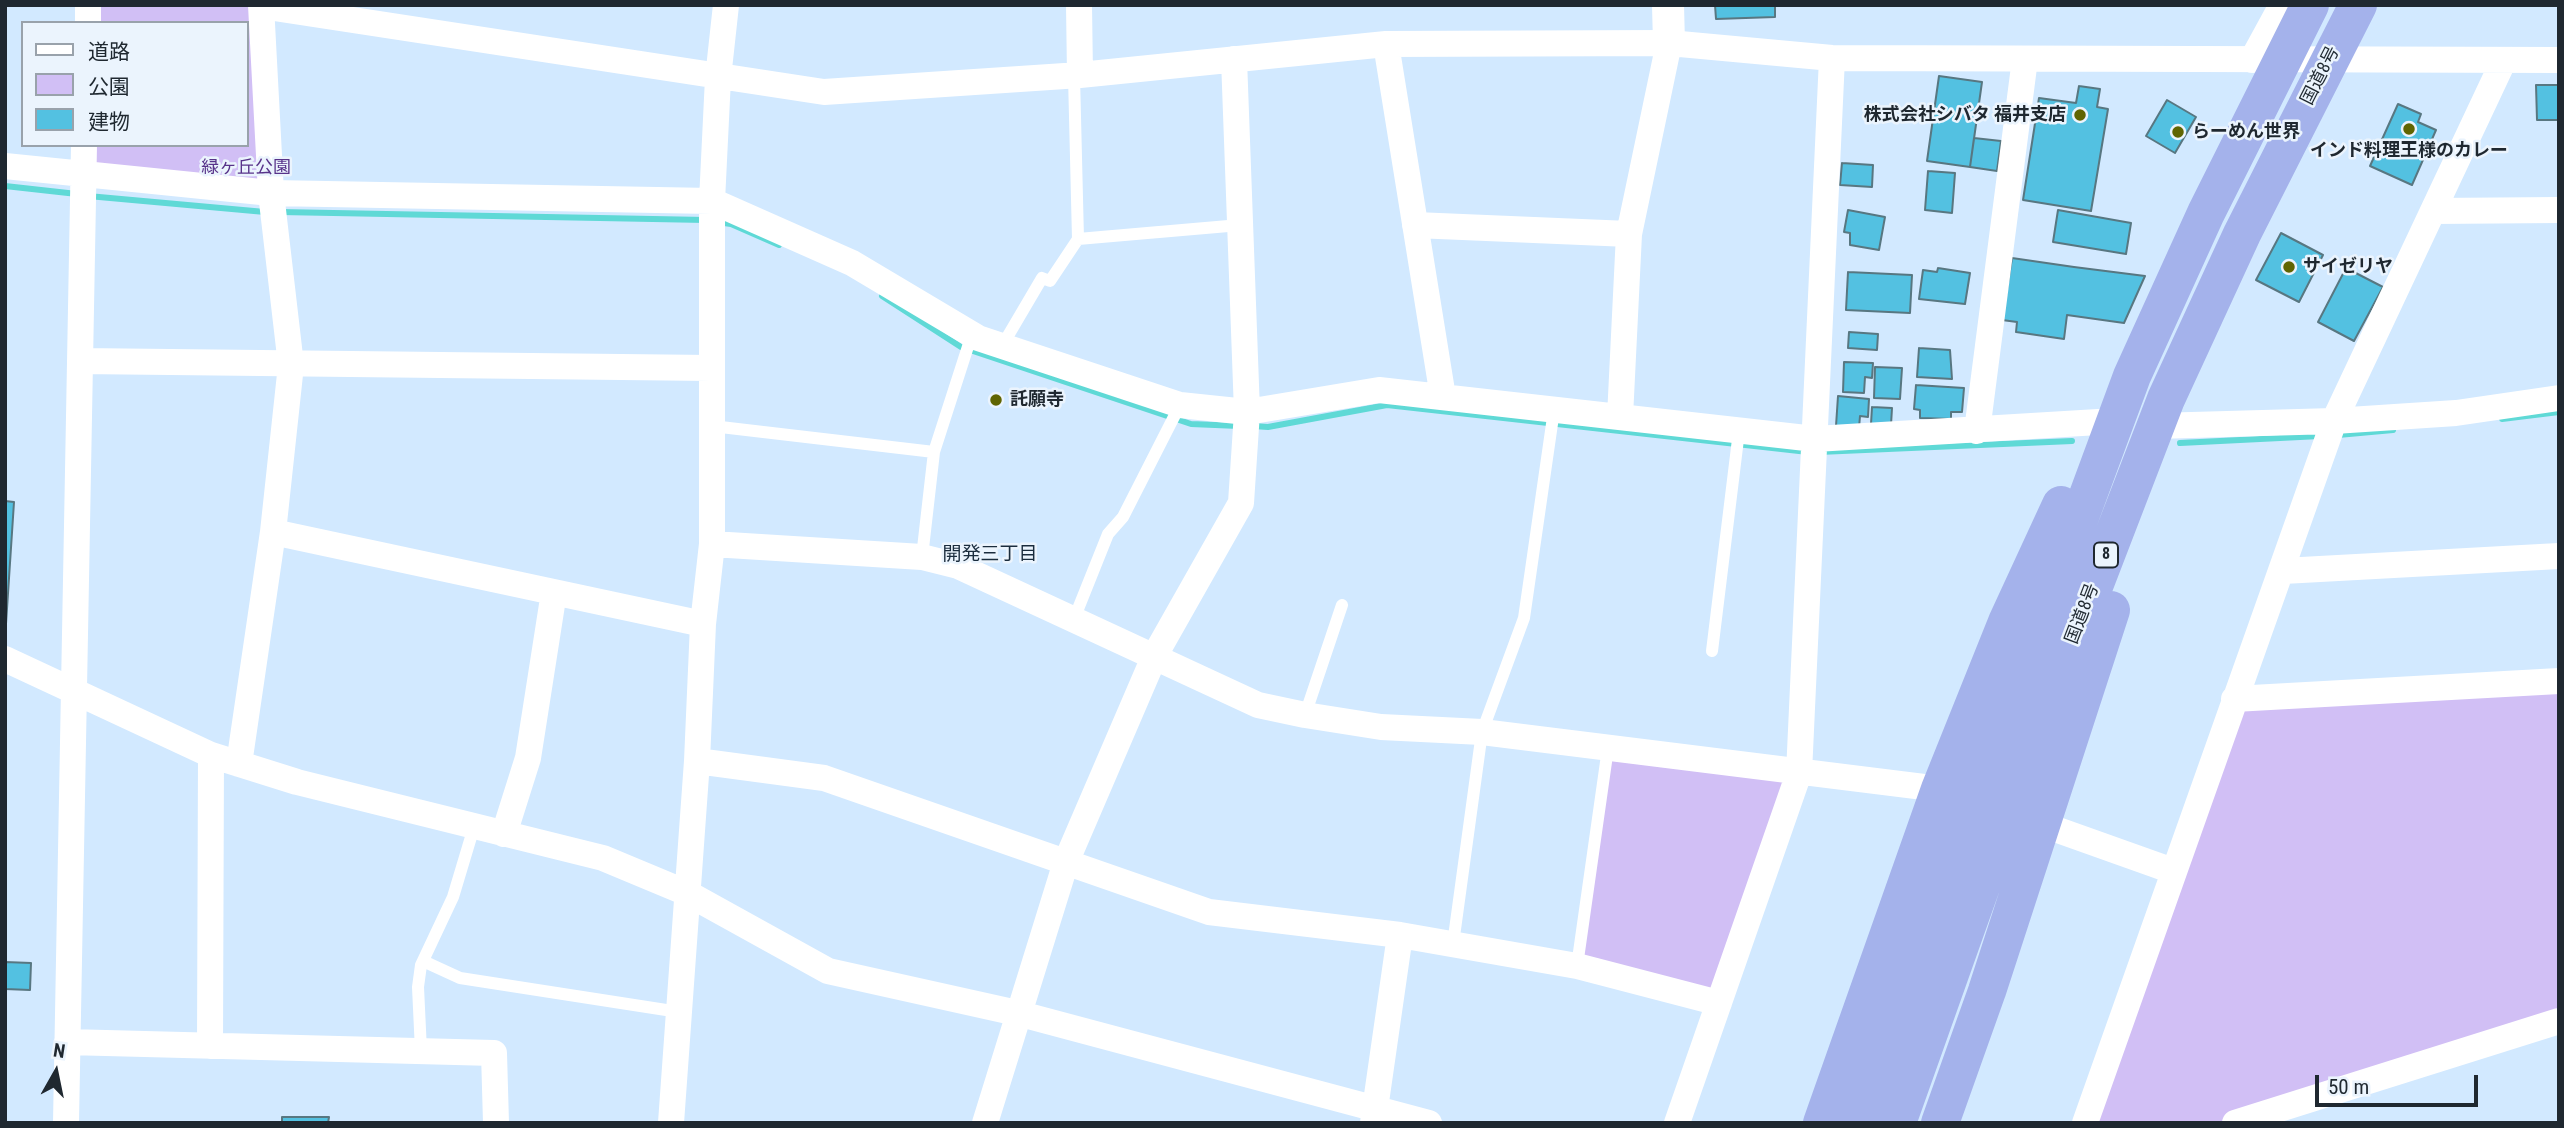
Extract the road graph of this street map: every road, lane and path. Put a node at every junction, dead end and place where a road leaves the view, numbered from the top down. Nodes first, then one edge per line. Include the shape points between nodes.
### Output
1 (726, 5) edge
2 (1079, 5) edge
3 (1668, 5) edge
4 (2282, 5) edge
5 (2310, 5) edge
6 (2358, 5) edge
7 (261, 6) edge
8 (1669, 43) junction
9 (1386, 44) junction
10 (1832, 58) junction
11 (1234, 59) junction
12 (2025, 59) junction
13 (2559, 60) edge
14 (2266, 61) junction
15 (2328, 61) junction
16 (2503, 62) junction
17 (1077, 76) junction
18 (718, 78) junction
19 (84, 147) edge
20 (5, 166) edge
21 (84, 174) junction
22 (271, 193) junction
23 (712, 201) junction
24 (2559, 210) edge
25 (2433, 211) junction
26 (1240, 225) junction
27 (1415, 225) junction
28 (1629, 234) junction
29 (1078, 239) junction
30 (972, 334) junction
31 (1002, 346) junction
32 (80, 361) junction
33 (291, 365) junction
34 (711, 368) junction
35 (1443, 397) junction
36 (2559, 398) edge
37 (1180, 405) junction
38 (1554, 410) junction
39 (1247, 412) junction
40 (1620, 417) junction
41 (2161, 417) junction
42 (2115, 421) junction
43 (2334, 421) junction
44 (712, 426) junction
45 (1739, 431) junction
46 (1978, 431) junction
47 (1815, 439) junction
48 (934, 452) junction
49 (273, 532) junction
50 (712, 544) junction
51 (2559, 556) edge
52 (922, 557) junction
53 (2283, 571) junction
54 (554, 593) junction
55 (1342, 605) dead end
56 (1074, 619) junction
57 (703, 625) junction
58 (1712, 652) dead end
59 (1155, 655) junction
60 (5, 659) edge
61 (2558, 688) edge
62 (74, 692) junction
63 (2234, 699) junction
64 (1305, 715) junction
65 (1482, 732) junction
66 (1608, 748) junction
67 (211, 755) junction
68 (697, 761) junction
69 (239, 764) junction
70 (1799, 772) junction
71 (1940, 789) junction
72 (2042, 824) junction
73 (474, 827) junction
74 (504, 834) junction
75 (1066, 862) junction
76 (2173, 871) junction
77 (687, 893) junction
78 (1399, 935) junction
79 (1452, 944) junction
80 (424, 961) junction
81 (1577, 967) junction
82 (1719, 1003) junction
83 (679, 1012) junction
84 (1017, 1013) junction
85 (2559, 1021) edge
86 (67, 1042) junction
87 (211, 1046) junction
88 (421, 1051) junction
89 (1374, 1115) edge
90 (2277, 1116) edge
91 (66, 1123) edge
92 (496, 1123) edge
93 (671, 1123) edge
94 (985, 1123) edge
95 (1429, 1123) edge
96 (1677, 1123) edge
97 (1822, 1123) edge
98 (1860, 1123) edge
99 (1897, 1123) edge
100 (1940, 1123) edge
101 (2085, 1123) edge
102 (2235, 1123) edge

1 - 18 street
2 - 17 street
3 - 8 street
4 - 14 street
5 - 14 highway, 国道8号 / 8
6 - 15 highway, 国道8号 / 8
7 - 18 street
7 - 22 street
8 - 9 street
8 - 10 street
8 - 28 street
9 - 11 street
9 - 27 street
10 - 12 street
10 - 47 street
11 - 17 street
11 - 26 street
12 - 14 street
12 - 46 street
13 - 16 street
14 - 15 street
14 - 42 highway, 国道8号 / 8
15 - 16 street
15 - 41 highway, 国道8号 / 8 via 2242,234
16 - 25 street
17 - 18 street via 824,93
17 - 29 lane
18 - 23 street
19 - 21 street
20 - 21 street
21 - 22 street
21 - 32 street
22 - 23 street
22 - 33 street
23 - 30 street via 852,262
23 - 34 street
24 - 25 street
25 - 43 street
26 - 29 lane
26 - 39 street
27 - 28 street
27 - 35 street
28 - 40 street
29 - 31 lane via 1050,281 1042,278
30 - 31 street
30 - 48 lane
31 - 37 street
32 - 33 street
32 - 62 street
33 - 34 street
33 - 49 street
34 - 44 street
35 - 38 street
35 - 39 street via 1379,390
36 - 43 street via 2456,413
37 - 39 street
37 - 56 lane via 1123,517 1108,534
38 - 40 street
38 - 65 lane via 1524,618
39 - 59 street via 1241,503
40 - 45 street
41 - 43 street
41 - 72 highway, 8 via 2145,509
41 - 99 highway, 国道8号 / 8 via 2011,802
42 - 46 street
42 - 71 highway, 8 via 2053,519
42 - 98 highway, 国道8号 / 8
43 - 53 street
44 - 48 lane
44 - 50 street
45 - 47 street
45 - 58 lane
46 - 47 street
47 - 70 street
48 - 52 lane
49 - 54 street
49 - 69 street
50 - 52 street
50 - 57 street
51 - 53 street
52 - 56 street via 958,566
53 - 63 street
54 - 57 street
54 - 74 street via 528,758
55 - 64 lane
56 - 59 street
57 - 68 street
59 - 64 street via 1258,705
59 - 75 street
60 - 62 street
61 - 63 street
62 - 67 street
62 - 86 street
63 - 76 street
64 - 65 street via 1381,727
65 - 66 street
65 - 79 lane
66 - 70 street
66 - 81 lane
67 - 69 street
67 - 87 street
68 - 75 street via 824,778
68 - 77 street
69 - 73 street
70 - 71 street
70 - 82 street
71 - 97 highway, 8 via 1884,987
72 - 76 street
72 - 100 highway, 8 via 1977,991
73 - 74 street
73 - 80 lane via 453,897
74 - 77 street via 603,858
75 - 78 street via 1209,912
75 - 84 street
76 - 101 street
77 - 83 street
77 - 84 street via 828,971
78 - 79 street
78 - 89 street
79 - 81 street
80 - 83 lane via 460,978
80 - 88 lane via 418,988
81 - 82 street
82 - 96 street
83 - 93 street
84 - 89 street
84 - 94 street
85 - 90 street
86 - 87 street
86 - 91 street
87 - 88 street
88 - 92 street via 494,1053
89 - 95 street
90 - 102 street

